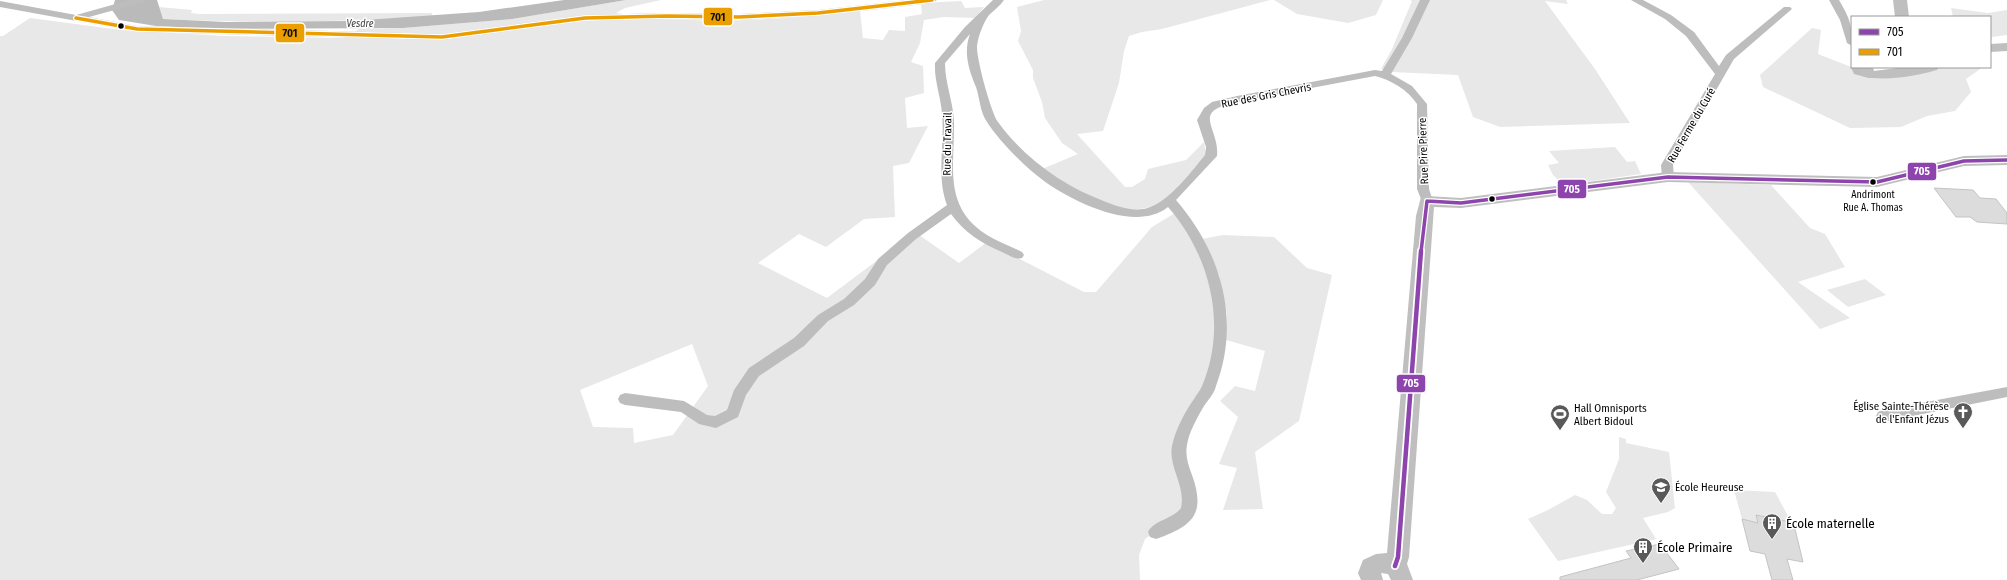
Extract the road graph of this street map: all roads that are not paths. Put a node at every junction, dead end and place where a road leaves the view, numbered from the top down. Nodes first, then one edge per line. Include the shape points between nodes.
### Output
1 (141, 0) edge
2 (932, 0) edge
3 (999, 0) edge
4 (1425, 0) edge
5 (1636, 0) edge
6 (1834, 0) edge
7 (1900, 0) edge
8 (0, 4) edge
9 (1788, 9) dead end
10 (983, 16) junction
11 (1902, 16) edge
12 (76, 18) junction
13 (1851, 40) edge
14 (2007, 47) edge
15 (1991, 48) edge
16 (1856, 68) edge
17 (1930, 68) edge
18 (1868, 71) edge
19 (1380, 74) junction
20 (1720, 74) junction
21 (2007, 160) edge
22 (1668, 177) junction
23 (1170, 200) junction
24 (1427, 200) junction
25 (953, 207) junction
26 (1018, 255) dead end
27 (2007, 392) edge
28 (625, 399) dead end
29 (1883, 416) dead end
30 (1156, 532) dead end
31 (1398, 573) edge
32 (1369, 579) edge

1 - 12 street
2 - 12 street via 818,13 712,18 585,18 442,37 136,29
3 - 10 street
4 - 19 street via 1407,38
5 - 20 street via 1668,17 1690,34
6 - 13 street via 1845,20
7 - 11 street
8 - 12 street
9 - 20 street, Rue Ferme du Curé via 1730,57
10 - 23 street, Rue des Gris Chevris via 973,34 972,63 990,119 1025,159 1055,185 1119,211 1148,213
10 - 25 street, Rue du Travail via 940,63 948,109 947,179
14 - 15 street
16 - 18 street via 1858,72
17 - 18 street
19 - 23 street, Rue des Gris Chevris via 1237,99 1207,110 1202,120 1212,147 1211,156
19 - 24 street, Rue Pire Pierre via 1418,97 1422,104 1423,189
20 - 22 street, Rue Ferme du Curé via 1667,165
21 - 22 street via 1964,161 1877,182
22 - 24 street via 1461,203
23 - 30 street via 1208,256 1217,281 1221,323 1210,386 1184,430 1179,447 1178,456 1189,484 1188,510 1183,518
24 - 31 street, Rue Pire Pierre
25 - 26 street, Rue du Travail via 965,224 978,235
25 - 28 street via 912,236 882,262 870,282 849,302 823,318 799,342 754,372 739,394 733,413 716,422 704,420 684,407
27 - 29 street
31 - 32 street via 1384,562 1374,564

